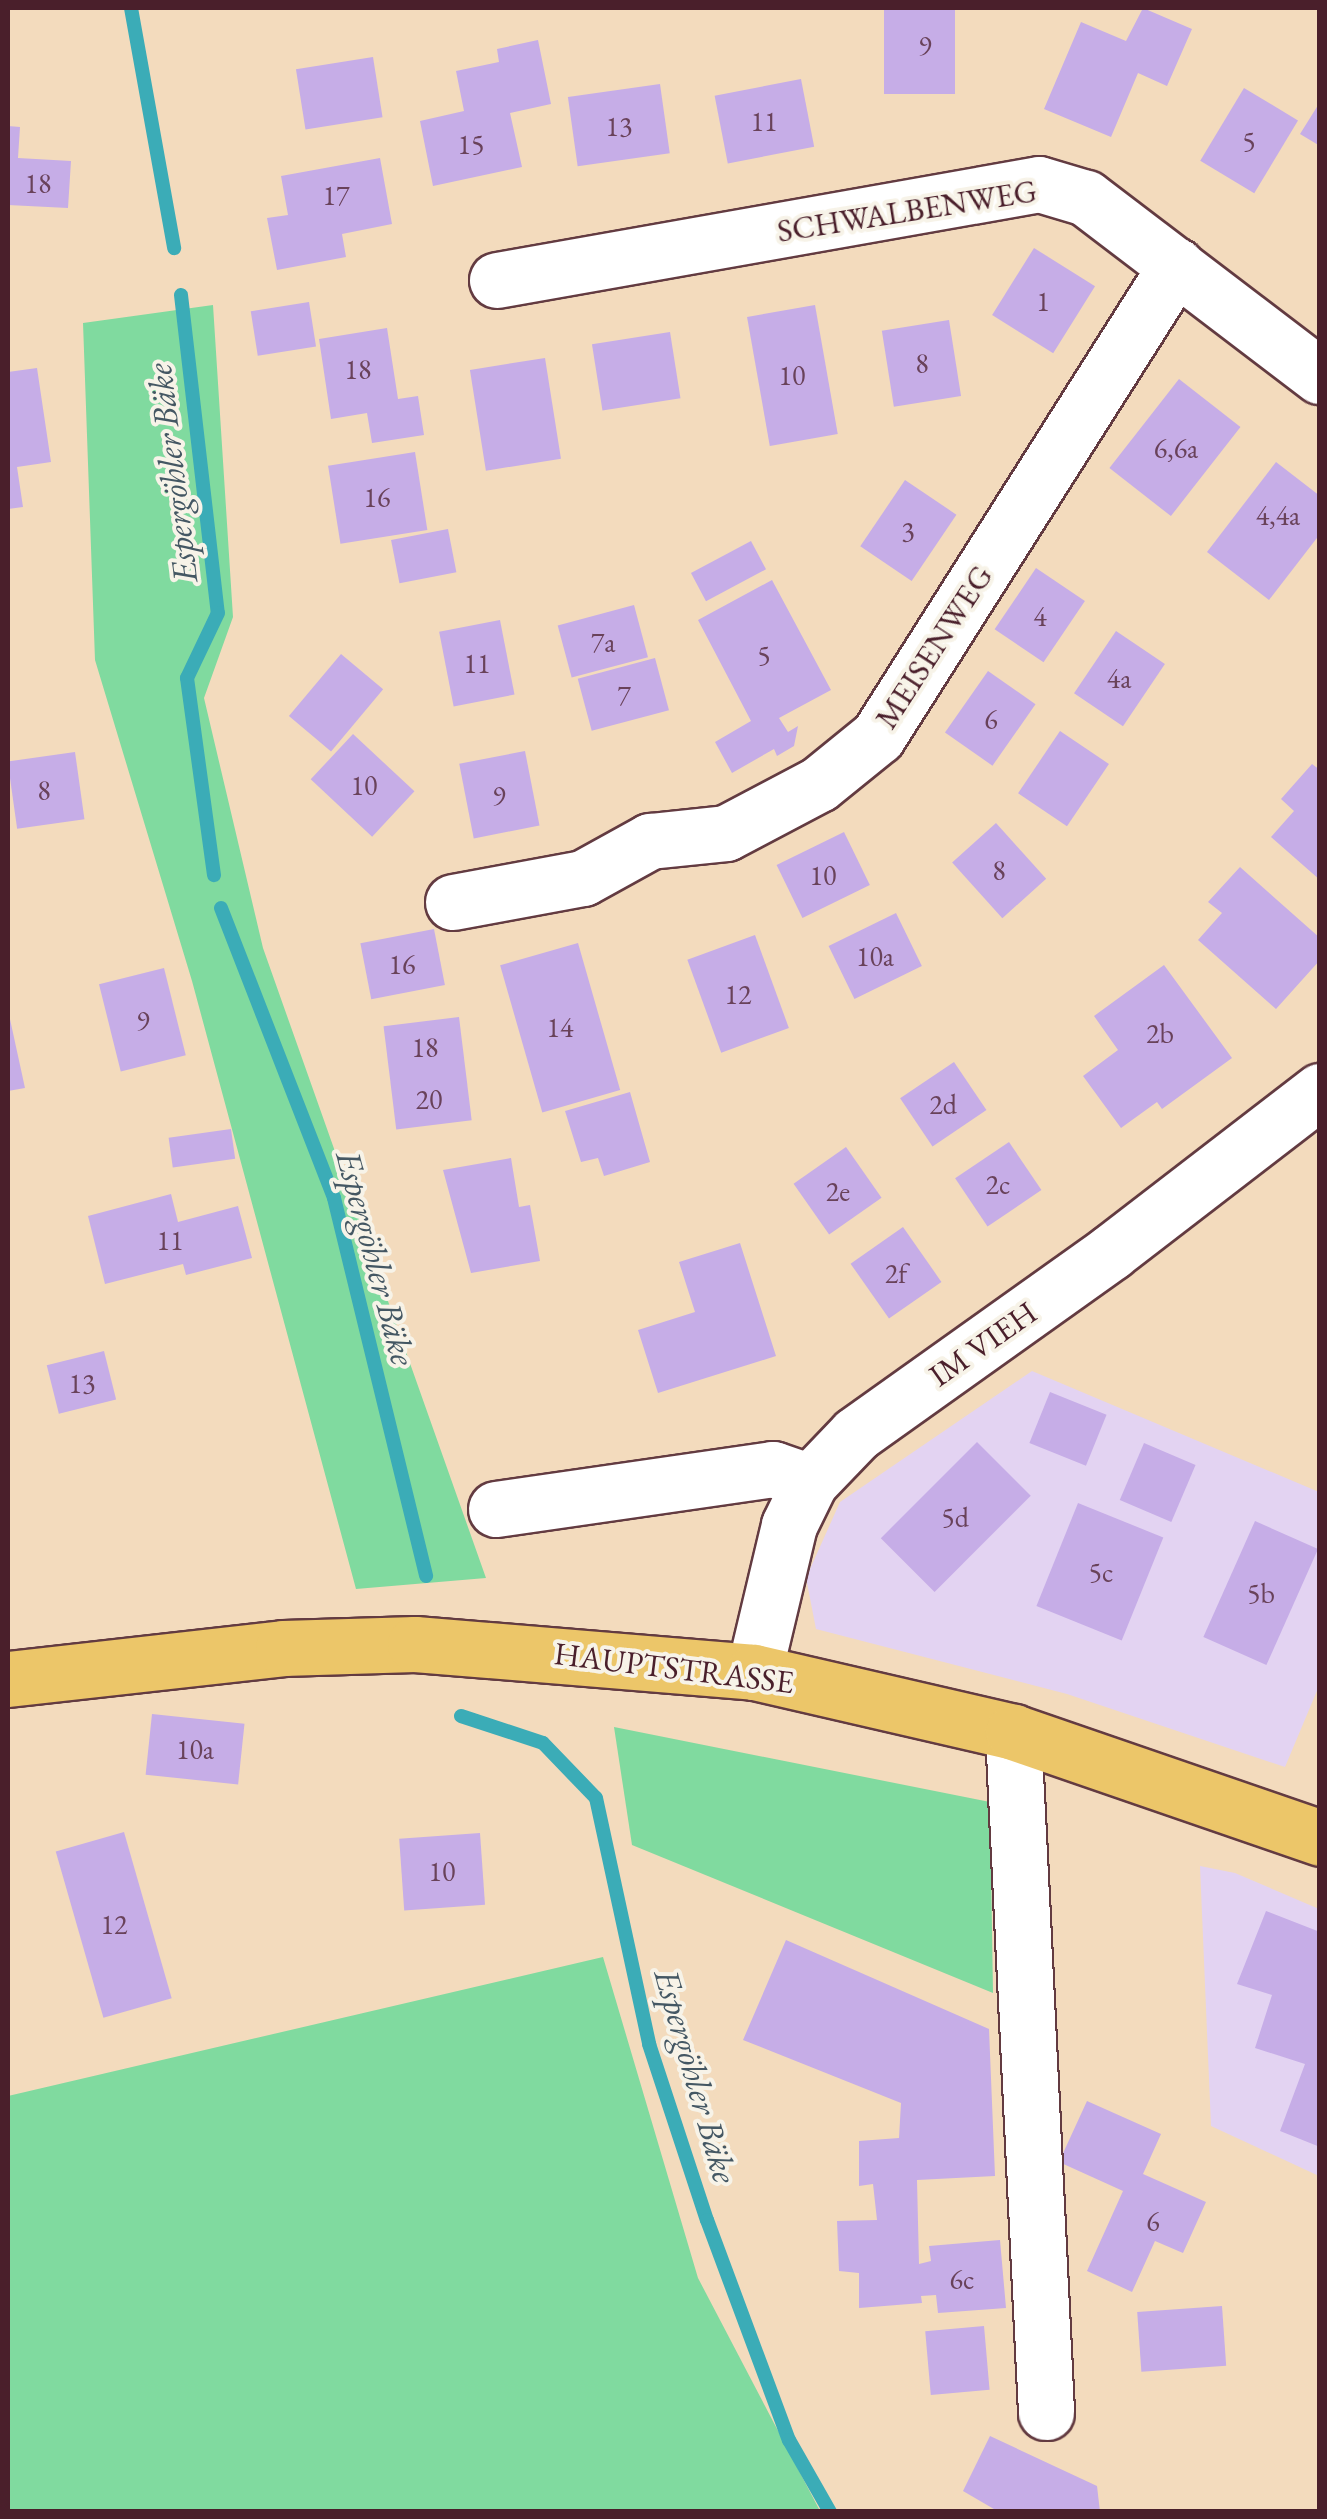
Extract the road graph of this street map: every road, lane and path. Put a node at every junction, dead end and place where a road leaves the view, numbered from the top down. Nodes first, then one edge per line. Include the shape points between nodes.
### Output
1 (1176, 266) junction
2 (497, 280) dead end
3 (1320, 376) edge
4 (453, 902) dead end
5 (1320, 1091) edge
6 (810, 1482) junction
7 (496, 1510) dead end
8 (754, 1672) junction
9 (8, 1679) edge
10 (1013, 1732) junction
11 (1320, 1838) edge
12 (1046, 2412) dead end

1 - 2 street, SCHWALBENWEG via 1086,198 1039,184
1 - 3 street, SCHWALBENWEG
1 - 4 street, MEISENWEG via 878,736 819,784 726,833 650,841 583,878
5 - 6 street, IM VIEH via 1111,1252 856,1434
6 - 7 street via 772,1469
6 - 8 street, IM VIEH via 789,1525
8 - 9 main road, HAUPTSTRASSE via 416,1644 283,1648
8 - 10 main road, HAUPTSTRASSE
10 - 11 main road, HAUPTSTRASSE
10 - 12 street

